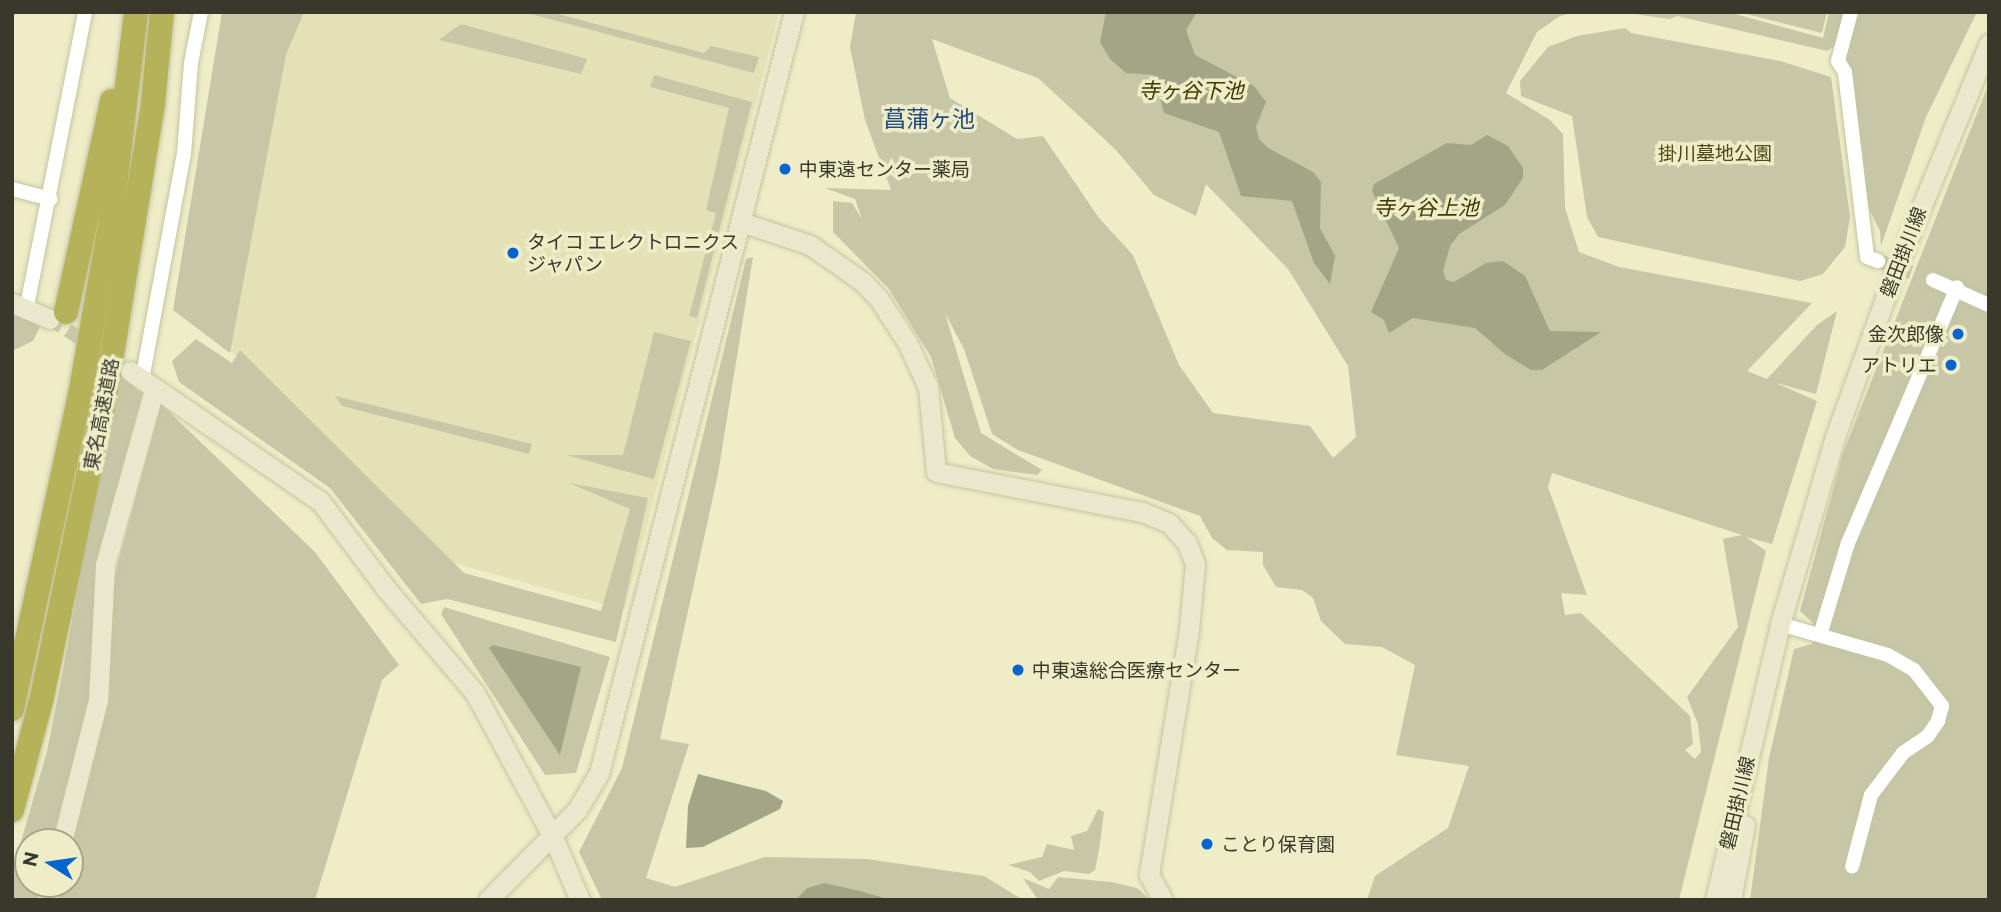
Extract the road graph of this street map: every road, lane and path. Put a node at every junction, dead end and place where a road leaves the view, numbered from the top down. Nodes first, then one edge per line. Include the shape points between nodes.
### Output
1 (85, 12) edge
2 (130, 12) edge
3 (136, 12) edge
4 (162, 12) edge
5 (171, 12) edge
6 (201, 12) edge
7 (794, 12) edge
8 (1851, 12) edge
9 (1989, 44) edge
10 (153, 103) junction
11 (12, 189) edge
12 (51, 199) junction
13 (741, 222) junction
14 (1878, 261) tunnel mouth
15 (1933, 280) tunnel mouth
16 (1957, 287) junction
17 (20, 304) edge
18 (1989, 305) edge
19 (58, 315) joint
20 (142, 380) junction
21 (1780, 624) junction
22 (1820, 635) junction
23 (12, 709) edge
24 (12, 810) edge
25 (66, 828) edge
26 (554, 837) junction
27 (1852, 867) dead end
28 (488, 900) edge
29 (580, 900) edge
30 (1163, 900) edge
31 (1715, 900) edge
32 (1731, 900) edge

1 - 12 street
2 - 19 highway
3 - 23 highway, 東名高速道路 via 111,219 80,395
4 - 10 highway, 東名高速道路
5 - 10 highway
6 - 20 street via 191,63 184,154
7 - 13 street
8 - 14 street via 1838,61 1845,72 1867,257
9 - 21 street, 磐田掛川線 via 1896,268 1841,421
10 - 24 highway, 東名高速道路 via 79,526
11 - 12 street
12 - 17 street
13 - 26 street via 599,773
13 - 30 street via 810,245 863,282 879,299 907,342 928,387 936,472 1142,512 1169,523 1188,543 1195,564 1189,630 1149,875
15 - 16 street
16 - 18 street
16 - 22 street via 1910,387 1848,543
17 - 19 street
20 - 25 street via 105,565 98,700
20 - 26 street via 320,501 387,590 475,692
21 - 22 street
21 - 31 street, 磐田掛川線
21 - 32 street, 磐田掛川線
22 - 27 street via 1888,655 1914,670 1942,706 1927,736 1903,753 1876,786
26 - 28 street
26 - 29 street

